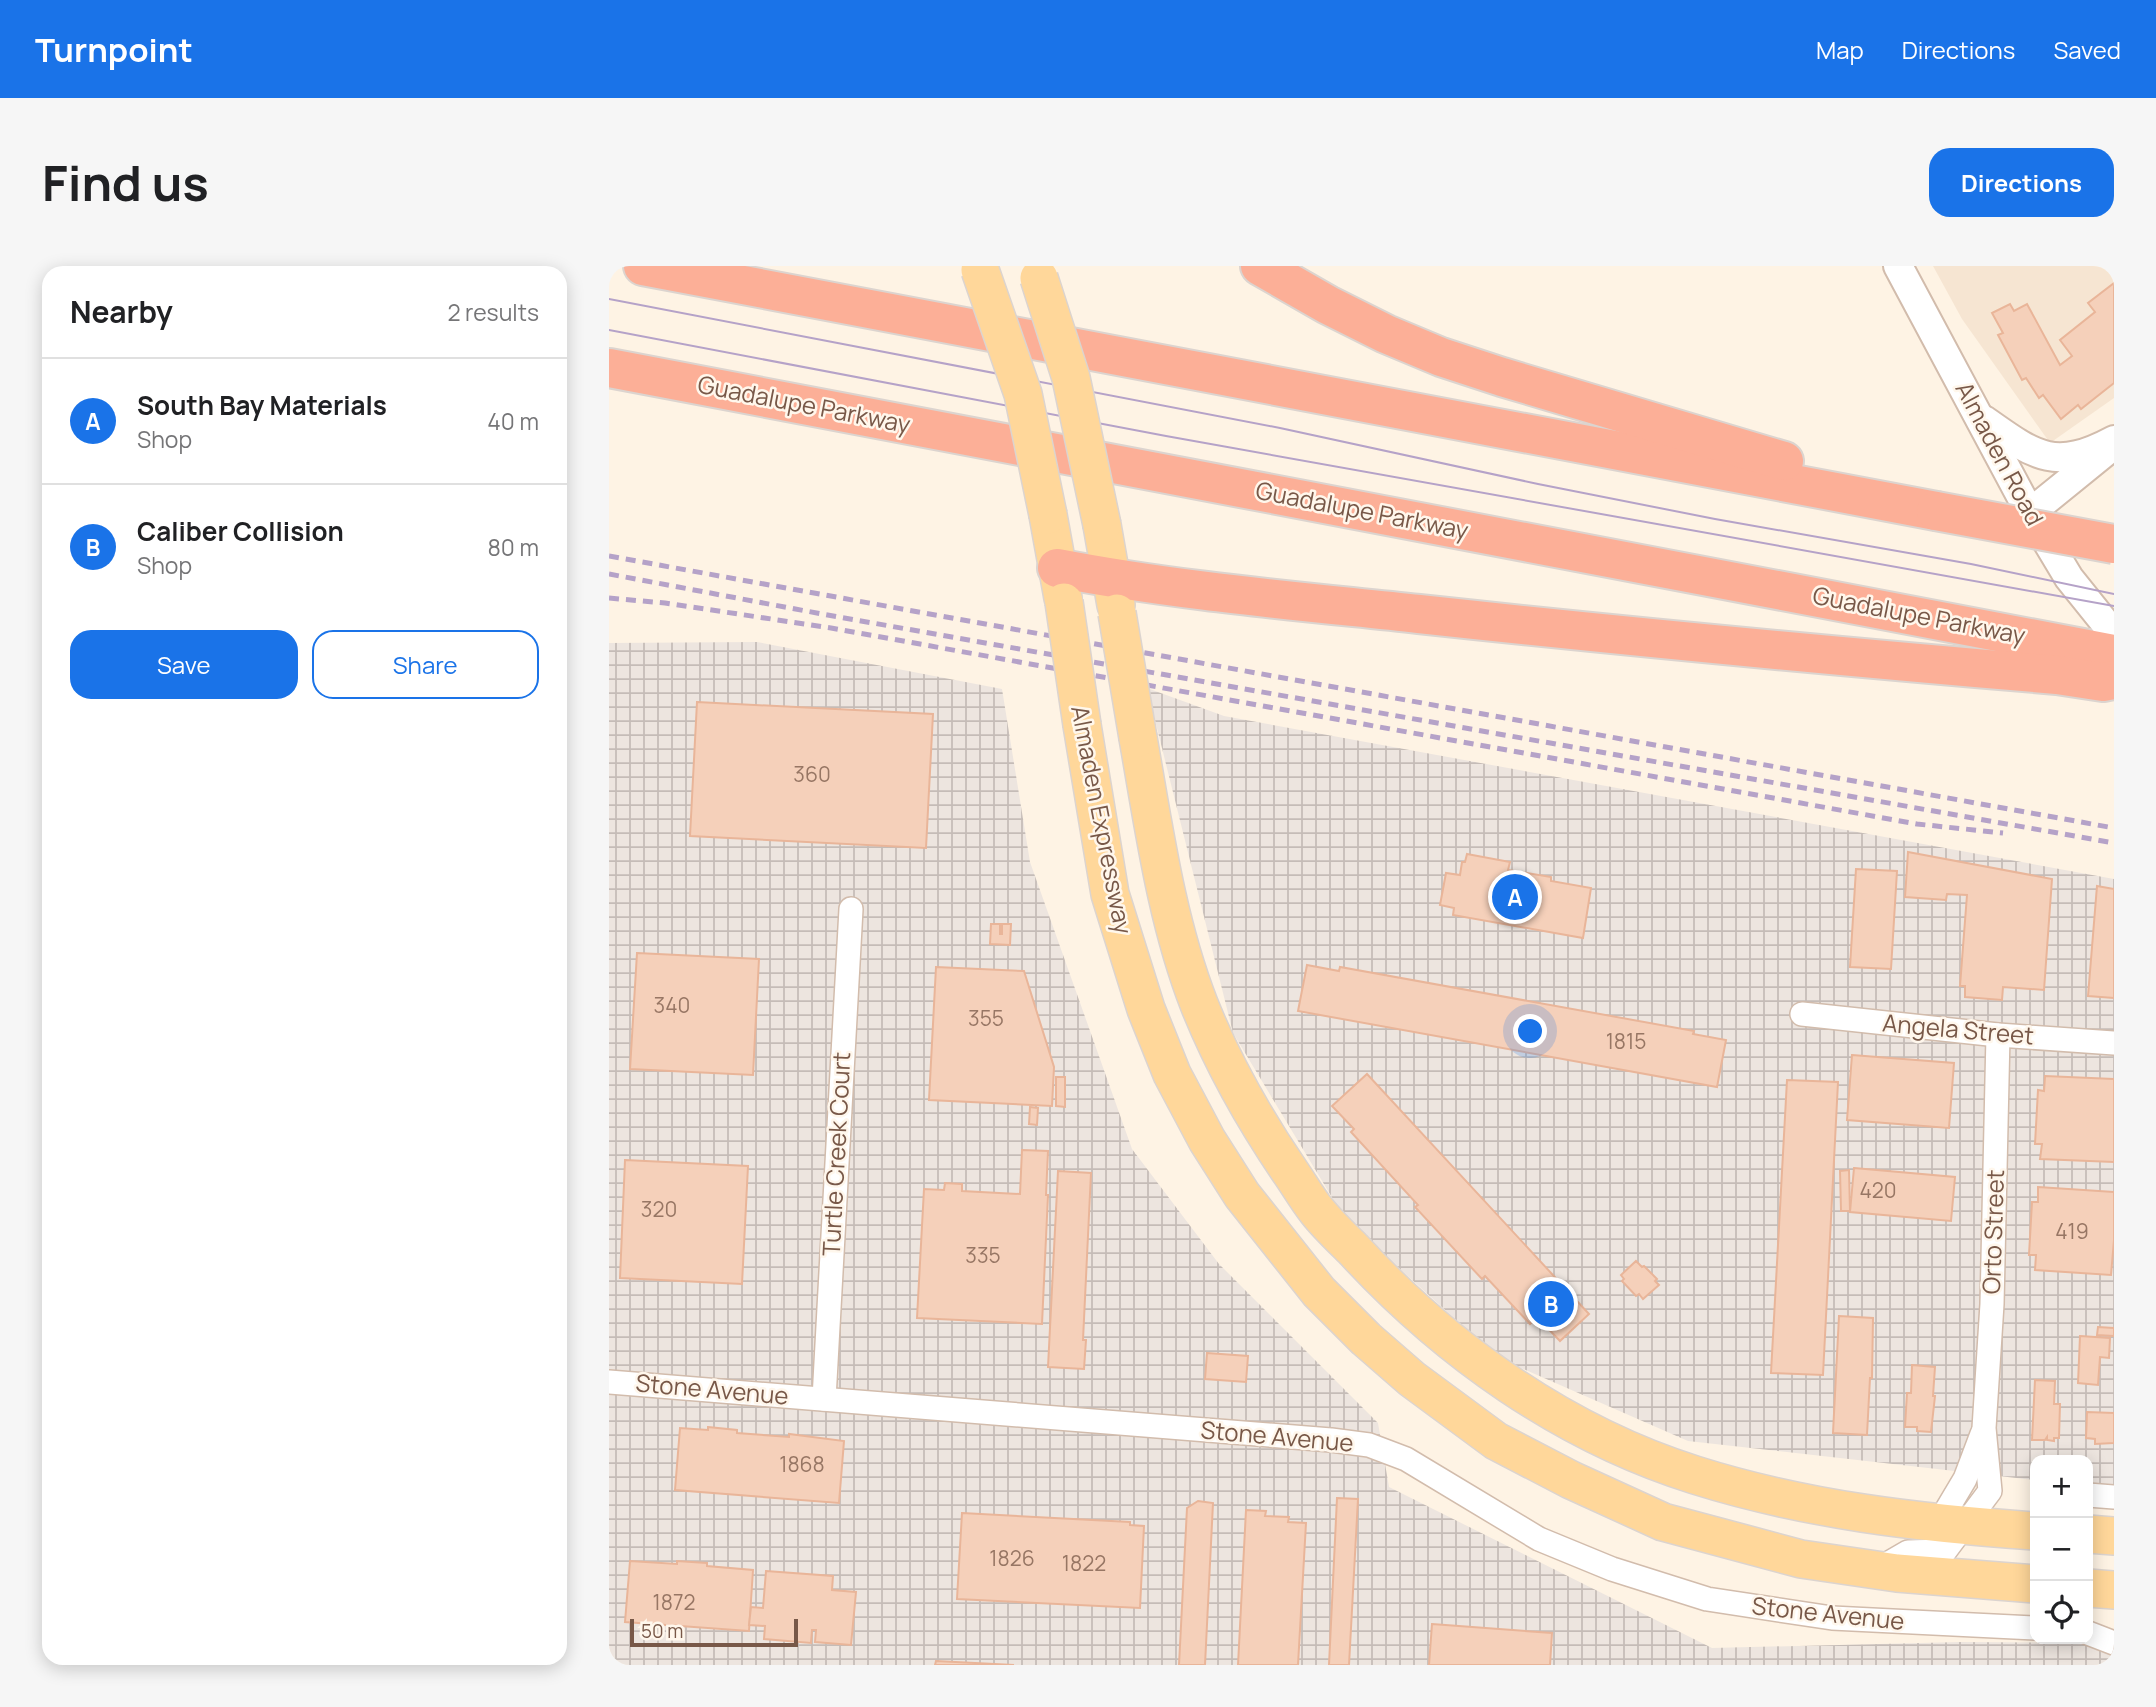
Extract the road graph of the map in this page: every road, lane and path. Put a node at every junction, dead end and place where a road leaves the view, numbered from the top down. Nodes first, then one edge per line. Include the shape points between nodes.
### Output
1 (643, 266) edge
2 (1260, 266) edge
3 (1898, 266) edge
4 (979, 268) edge
5 (1037, 272) edge
6 (609, 369) edge
7 (1978, 416) junction
8 (2114, 442) edge
9 (1828, 490) junction
10 (2030, 513) junction
11 (2114, 544) edge
12 (1060, 585) junction
13 (1115, 596) junction
14 (2114, 634) edge
15 (2114, 654) edge
16 (2114, 680) edge
17 (851, 909) dead end
18 (1802, 1014) dead end
19 (1998, 1035) junction
20 (2114, 1043) edge
21 (609, 1382) edge
22 (824, 1399) junction
23 (2093, 1495) edge
24 (2114, 1497) edge
25 (1953, 1524) junction
26 (2030, 1531) edge
27 (2093, 1534) edge
28 (2114, 1536) edge
29 (1877, 1570) junction
30 (2030, 1584) edge
31 (2093, 1588) edge
32 (2114, 1590) edge
33 (2030, 1629) edge
34 (2093, 1635) edge
35 (2114, 1643) edge

1 - 9 highway
2 - 9 highway via 1328,305 1441,357 1768,455 1806,469
3 - 7 street, Almaden Road
4 - 12 main road, Almaden Expressway, bridge via 1023,394
5 - 13 main road, Almaden Expressway, bridge via 1072,378
6 - 15 highway, Guadalupe Parkway
7 - 8 street via 2017,444 2045,457 2072,457
7 - 10 street, Almaden Road
8 - 10 street
9 - 11 highway, bridge
10 - 14 street, Almaden Road via 2069,578
12 - 13 highway
12 - 29 main road, Almaden Expressway, bridge via 1110,894 1146,1009 1206,1140 1242,1195 1319,1292 1449,1408 1496,1441 1571,1480 1663,1522 1801,1559
13 - 16 highway
13 - 25 main road, Almaden Expressway, bridge via 1171,917 1229,1073 1317,1211 1383,1282 1448,1339 1543,1406 1598,1436 1692,1475 1807,1506
17 - 22 street, Turtle Creek Court
18 - 19 street, Angela Street
19 - 20 street, Angela Street
19 - 25 street, Orto Street via 1992,1304 1984,1428
21 - 22 street, Stone Avenue
22 - 33 street, Stone Avenue via 1369,1446 1406,1459 1539,1539 1612,1569 1707,1599 1832,1618
23 - 24 street
25 - 26 main road, Almaden Expressway
25 - 29 street, Orto Street via 1945,1550 1908,1552
27 - 28 main road
29 - 30 main road, Almaden Expressway
31 - 32 main road
34 - 35 street

